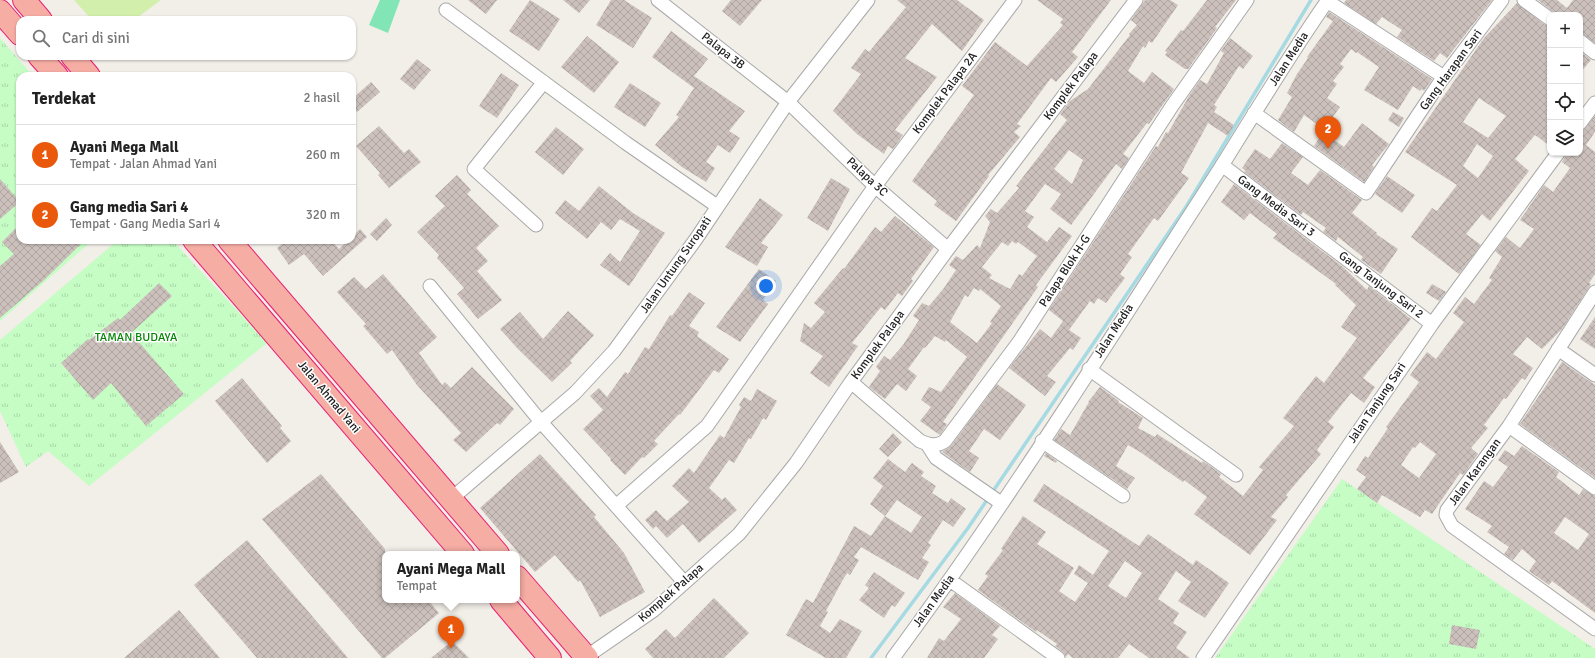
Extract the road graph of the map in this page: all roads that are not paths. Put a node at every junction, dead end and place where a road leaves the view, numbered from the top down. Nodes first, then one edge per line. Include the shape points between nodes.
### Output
1 (24, 0) edge
2 (658, 0) edge
3 (868, 0) edge
4 (1015, 0) edge
5 (1136, 0) edge
6 (1247, 0) edge
7 (1502, 0) edge
8 (1524, 0) edge
9 (1327, 1) edge
10 (446, 10) dead end
11 (0, 11) edge
12 (38, 16) edge
13 (1547, 17) edge
14 (16, 29) edge
15 (1583, 43) edge
16 (1595, 53) edge
17 (43, 60) edge
18 (75, 60) edge
19 (53, 72) edge
20 (86, 72) edge
21 (1444, 77) junction
22 (544, 82) junction
23 (788, 102) junction
24 (1595, 103) edge
25 (1254, 113) junction
26 (1582, 120) edge
27 (1556, 156) edge
28 (1222, 165) junction
29 (875, 186) junction
30 (717, 206) junction
31 (536, 225) dead end
32 (197, 244) edge
33 (232, 244) edge
34 (1331, 247) joint
35 (948, 249) junction
36 (430, 286) dead end
37 (1595, 292) edge
38 (1432, 324) junction
39 (1558, 349) junction
40 (1090, 369) junction
41 (1595, 375) edge
42 (851, 382) junction
43 (541, 422) junction
44 (1509, 426) junction
45 (1042, 442) junction
46 (927, 444) junction
47 (1236, 475) dead end
48 (1595, 488) edge
49 (1123, 496) dead end
50 (451, 499) junction
51 (1001, 503) junction
52 (616, 506) junction
53 (460, 551) edge
54 (495, 551) edge
55 (520, 580) edge
56 (950, 580) junction
57 (684, 582) junction
58 (504, 603) edge
59 (1595, 629) edge
60 (586, 657) edge
61 (550, 658) edge
62 (893, 658) edge
63 (1058, 658) edge
64 (1203, 658) edge

1 - 12 highway
2 - 23 street, Palapa 3B
3 - 23 street, Jalan Untung Suropati
4 - 29 street, Komplek Palapa 2A
5 - 35 street, Komplek Palapa
6 - 46 street, Palapa Blok H-G via 1172,106 1019,342 945,441 937,445
7 - 21 street, Gang Harapan Sari
8 - 13 street
9 - 21 street
9 - 25 street, Jalan Media
10 - 22 street
11 - 14 highway
15 - 16 street
17 - 19 highway
18 - 20 highway
21 - 25 street, Gang Harapan Sari via 1366,193
22 - 30 street
22 - 31 street via 474,168
23 - 29 street, Palapa 3C
23 - 30 street, Jalan Untung Suropati
24 - 26 street
25 - 28 street, Jalan Media
27 - 38 street, Jalan Tanjung Sari
28 - 34 street, Gang Media Sari 3
28 - 40 street, Jalan Media
29 - 35 street, Palapa 3C
29 - 52 street, Komplek Palapa 2A via 707,426
30 - 43 street, Jalan Untung Suropati via 672,274 614,351 580,388
32 - 53 highway, Jalan Ahmad Yani
33 - 50 highway
34 - 38 street, Gang Tanjung Sari 2
35 - 42 street, Komplek Palapa
36 - 43 street
37 - 39 street, Jalan Karangan
38 - 64 street, Jalan Tanjung Sari
39 - 41 street
39 - 44 street, Jalan Karangan
40 - 45 street, Jalan Media
40 - 47 street
42 - 46 street
42 - 57 street, Komplek Palapa via 796,463 739,534
43 - 50 street, Jalan Untung Suropati
43 - 52 street
44 - 48 street
44 - 59 street, Jalan Karangan via 1447,510 1447,518 1452,526
45 - 49 street
45 - 51 street, Jalan Media
46 - 51 street via 936,458
50 - 54 highway
51 - 56 street, Jalan Media
52 - 57 street
55 - 60 highway
56 - 62 street, Jalan Media
56 - 63 street
57 - 60 street, Komplek Palapa via 654,610
58 - 61 highway

